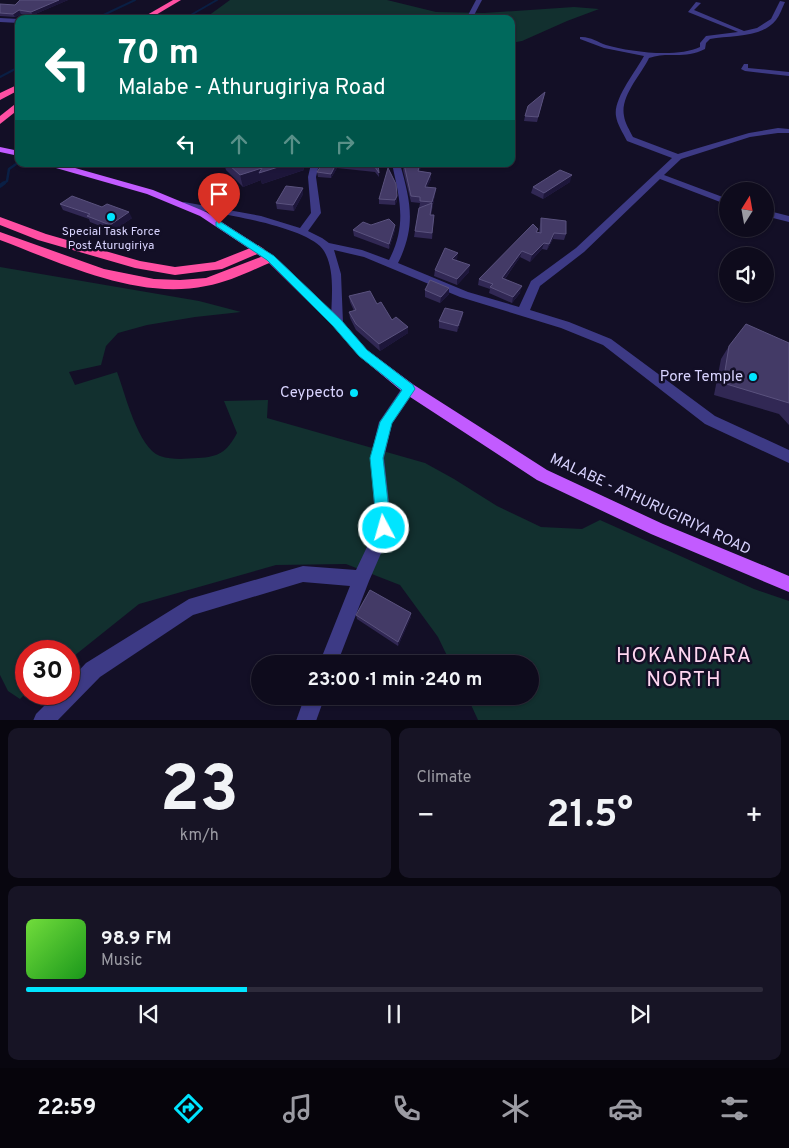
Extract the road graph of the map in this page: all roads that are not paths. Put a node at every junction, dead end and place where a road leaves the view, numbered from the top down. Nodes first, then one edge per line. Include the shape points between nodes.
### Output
1 (166, 0) edge
2 (178, 0) edge
3 (479, 0) edge
4 (780, 1) edge
5 (698, 3) dead end
6 (789, 6) edge
7 (140, 15) edge
8 (150, 15) edge
9 (471, 15) edge
10 (0, 20) edge
11 (15, 21) edge
12 (746, 33) junction
13 (582, 38) dead end
14 (651, 54) junction
15 (746, 65) dead end
16 (789, 74) edge
17 (15, 80) edge
18 (0, 88) edge
19 (15, 88) edge
20 (0, 97) edge
21 (15, 97) edge
22 (0, 106) edge
23 (15, 108) edge
24 (0, 121) edge
25 (789, 131) edge
26 (0, 149) edge
27 (15, 153) edge
28 (678, 157) junction
29 (63, 167) edge
30 (315, 167) edge
31 (397, 167) edge
32 (657, 175) junction
33 (719, 199) edge
34 (184, 205) junction
35 (774, 215) edge
36 (789, 219) edge
37 (0, 221) edge
38 (302, 232) junction
39 (0, 236) edge
40 (327, 246) junction
41 (258, 249) junction
42 (270, 258) junction
43 (392, 265) junction
44 (523, 312) junction
45 (337, 323) junction
46 (409, 389) junction
47 (789, 458) edge
48 (361, 579) junction
49 (789, 584) edge
50 (331, 655) edge
51 (312, 705) edge
52 (43, 720) edge
53 (306, 720) edge

1 - 7 highway
2 - 8 highway
3 - 9 street
4 - 6 street
4 - 12 street via 774,19
5 - 12 street via 690,11
10 - 11 street
12 - 14 street via 708,37 703,43 704,48 693,54
13 - 14 street via 606,47
14 - 28 street via 646,57 642,69 620,102 619,116 630,138
15 - 16 street via 744,69 747,70
17 - 18 highway
19 - 20 highway
21 - 22 highway
23 - 24 highway
25 - 28 street via 756,135
26 - 27 main road
28 - 32 street
29 - 34 main road, MALABE - ATHURUGIRIYA ROAD
30 - 38 street via 312,177 316,213
31 - 43 street via 408,212 402,246
32 - 33 street
32 - 44 street via 580,250 535,284
34 - 38 street via 243,214
34 - 41 main road, MALABE - ATHURUGIRIYA ROAD
35 - 36 street
37 - 41 highway via 42,237 175,272 217,266
38 - 40 street
39 - 42 highway via 111,275 165,284 206,282
40 - 43 street via 371,255
40 - 45 street via 334,261
41 - 42 main road, MALABE - ATHURUGIRIYA ROAD
42 - 45 main road, MALABE - ATHURUGIRIYA ROAD
43 - 44 street via 463,295
44 - 47 street via 607,342 710,420
45 - 46 main road, MALABE - ATHURUGIRIYA ROAD via 363,353
46 - 48 street via 386,422 377,458 384,528
46 - 49 main road, MALABE - ATHURUGIRIYA ROAD via 542,474 657,529
48 - 50 street
48 - 52 street via 303,574 190,608 92,670
51 - 53 street

